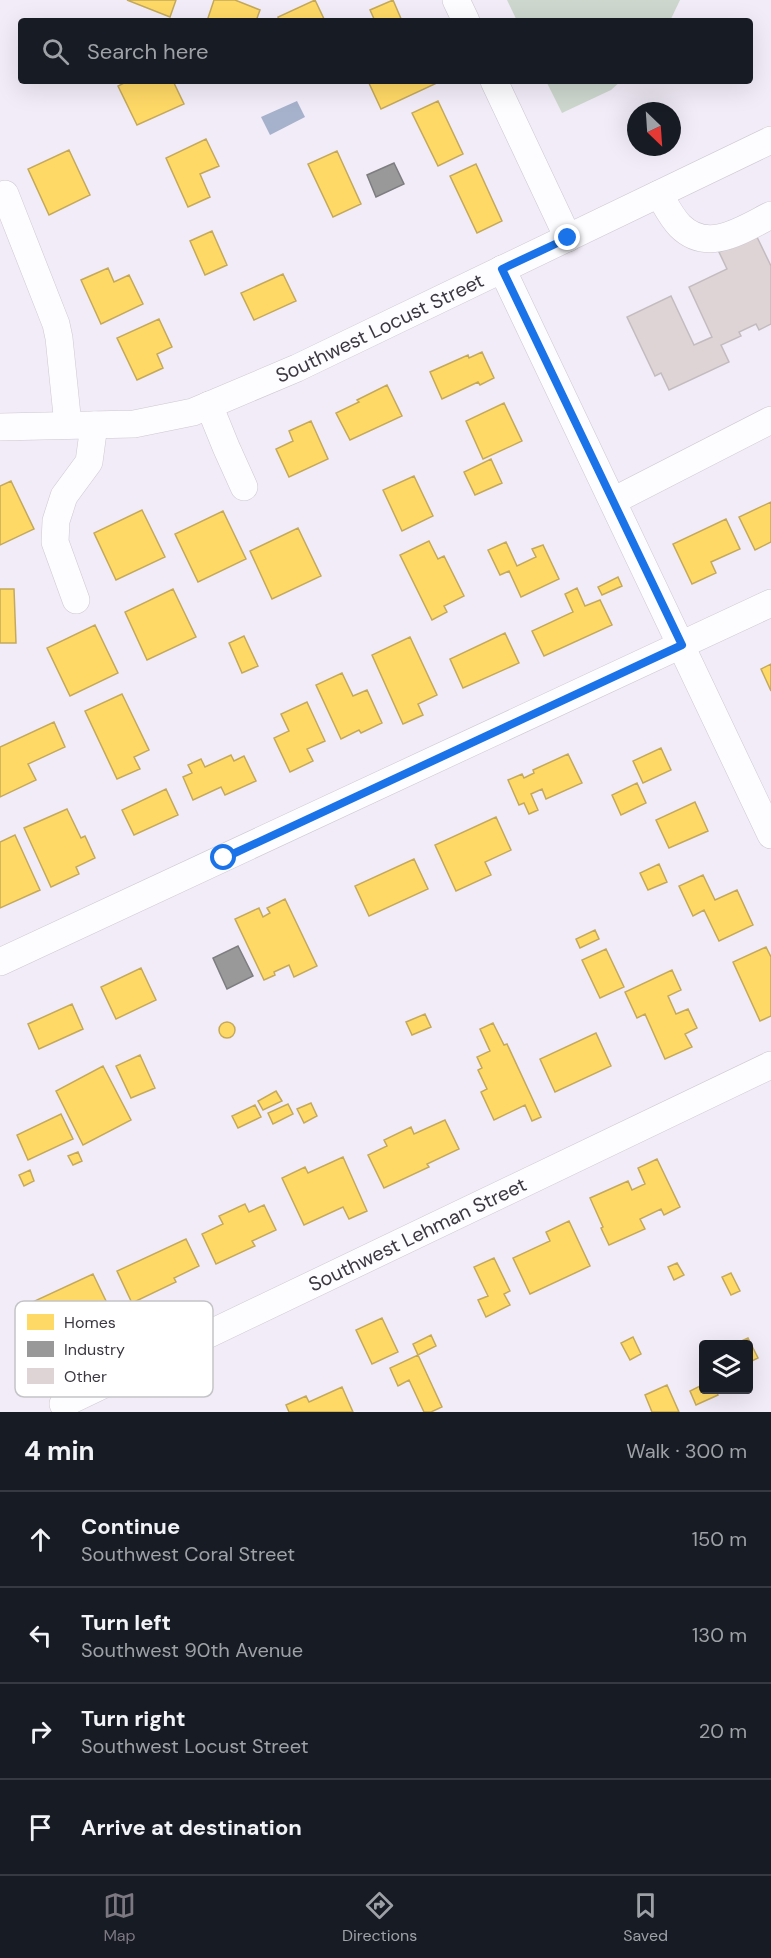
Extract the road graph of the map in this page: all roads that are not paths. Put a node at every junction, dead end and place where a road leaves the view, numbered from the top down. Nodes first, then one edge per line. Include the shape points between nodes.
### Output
1 (456, 0) edge
2 (465, 18) edge
3 (495, 84) edge
4 (768, 150) edge
5 (5, 194) dead end
6 (658, 194) junction
7 (771, 215) edge
8 (568, 238) junction
9 (502, 269) junction
10 (209, 405) junction
11 (771, 420) edge
12 (68, 425) junction
13 (94, 425) junction
14 (0, 427) edge
15 (244, 487) dead end
16 (613, 501) junction
17 (76, 600) dead end
18 (771, 603) edge
19 (682, 645) junction
20 (771, 835) edge
21 (0, 962) edge
22 (771, 1065) edge
23 (213, 1332) edge
24 (78, 1397) edge
25 (63, 1404) dead end

1 - 2 street
3 - 8 street
4 - 6 street, Southwest Locust Street
5 - 12 street via 56,324
6 - 7 street via 678,225 700,238 716,240
6 - 8 street, Southwest Locust Street
8 - 9 street, Southwest Locust Street
9 - 10 street, Southwest Locust Street via 297,368
9 - 16 street
10 - 13 street, Southwest Locust Street via 134,424
10 - 15 street
11 - 16 street
12 - 13 street, Southwest Locust Street
12 - 14 street, Southwest Locust Street
13 - 17 street via 89,462 64,496 56,521 55,542
16 - 19 street
18 - 19 street
19 - 20 street
19 - 21 street
22 - 23 street, Southwest Lehman Street
24 - 25 street, Southwest Lehman Street

